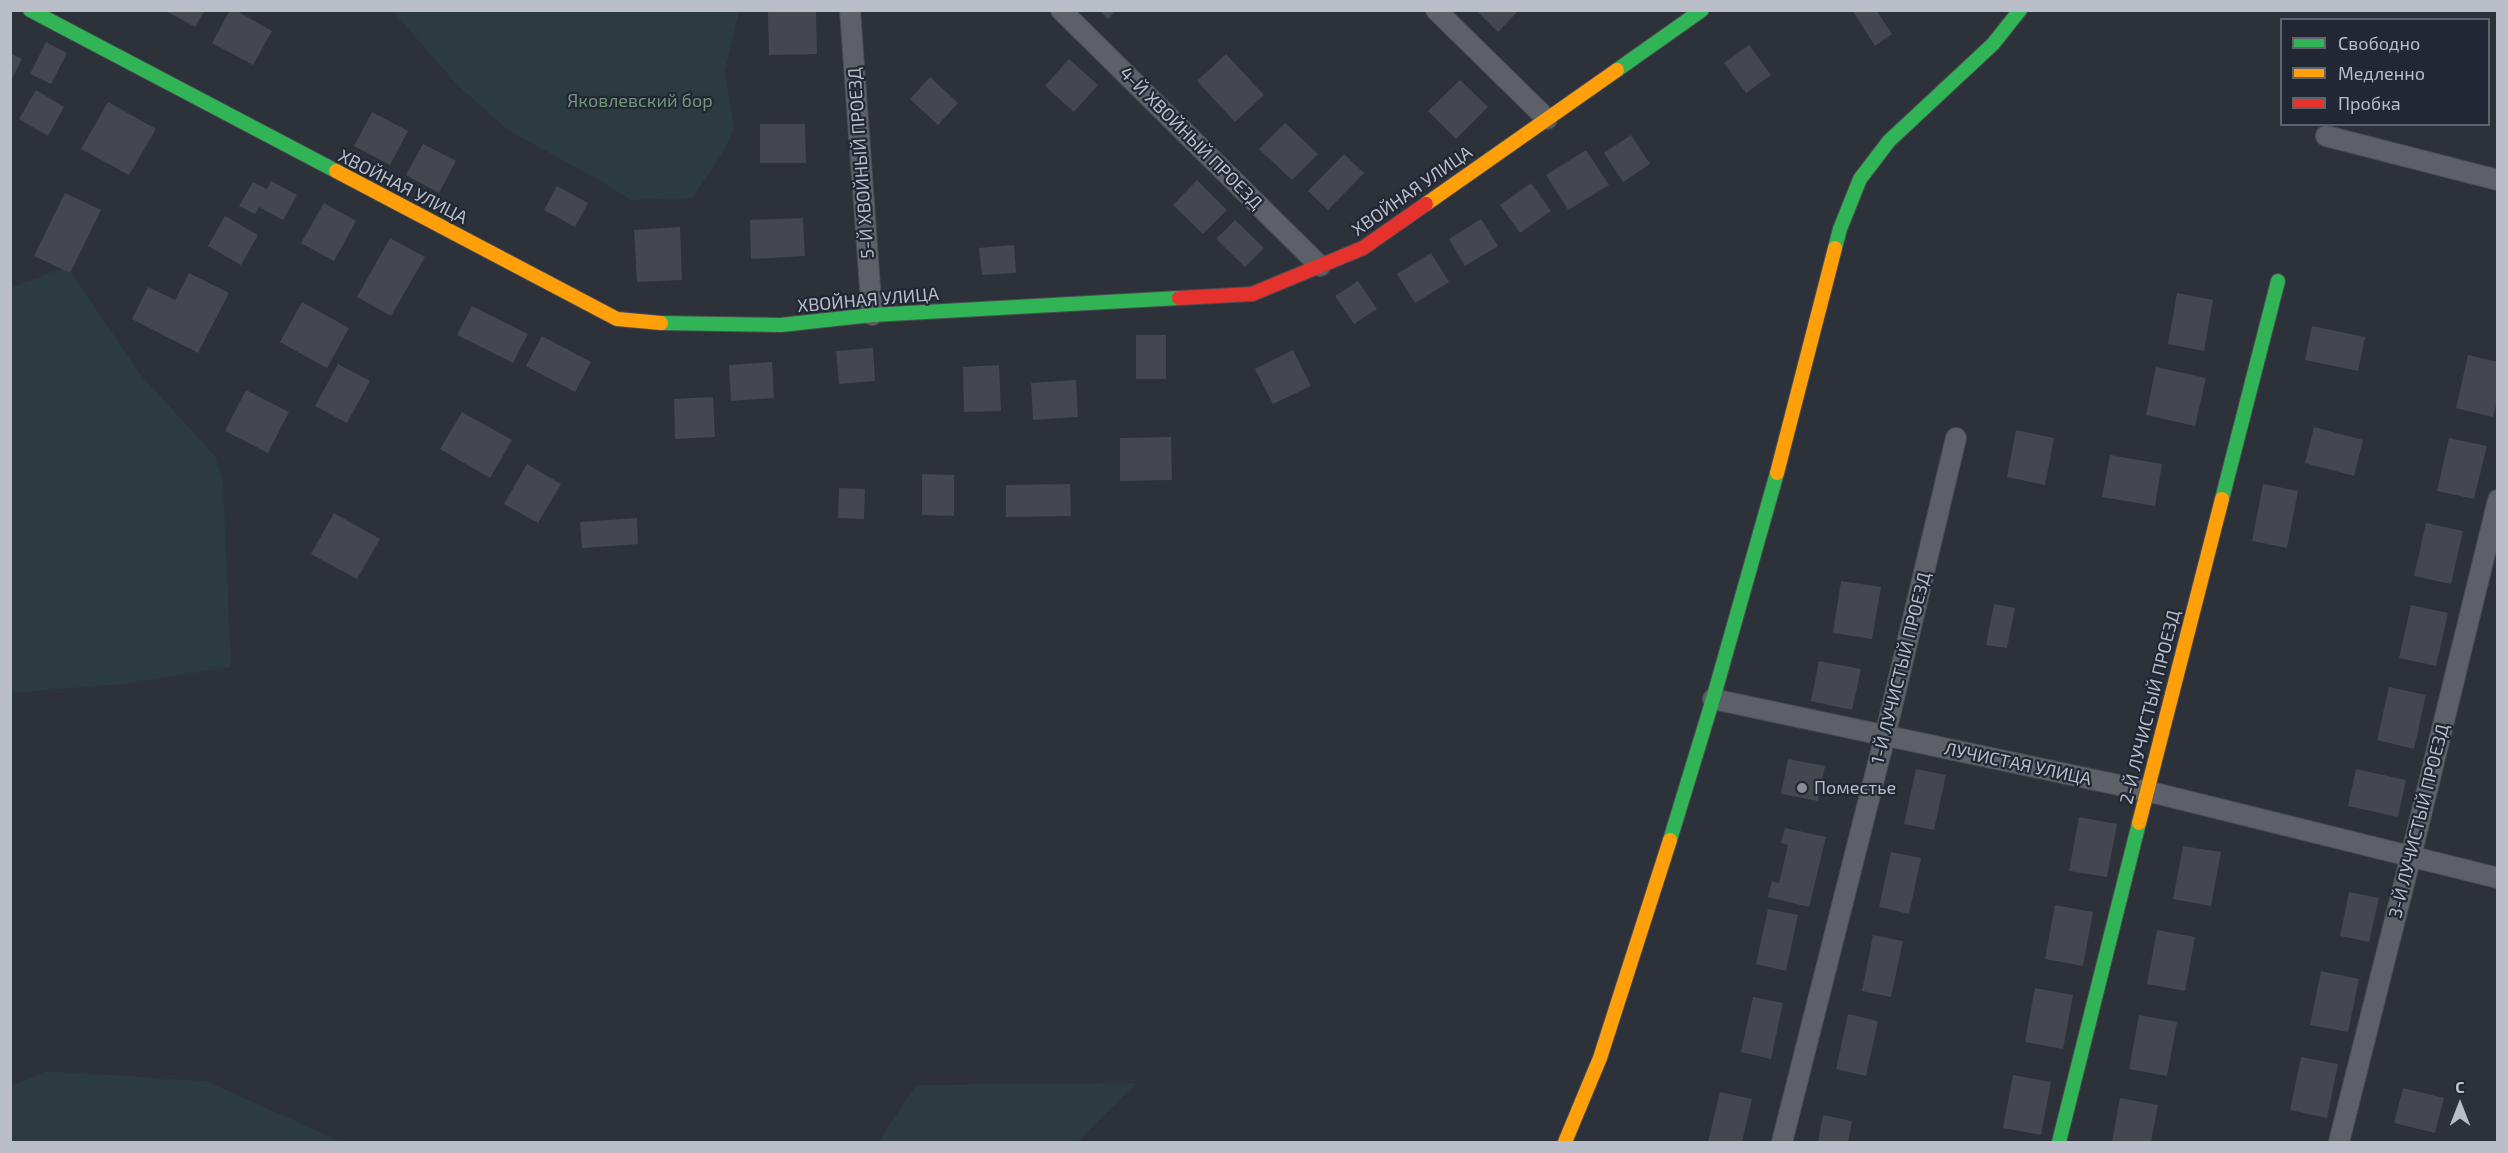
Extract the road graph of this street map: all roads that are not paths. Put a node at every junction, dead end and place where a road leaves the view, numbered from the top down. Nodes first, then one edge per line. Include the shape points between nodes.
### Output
1 (30, 10) edge
2 (850, 10) edge
3 (1061, 10) edge
4 (1436, 10) edge
5 (1701, 10) edge
6 (2020, 10) edge
7 (1547, 119) junction
8 (2326, 136) dead end
9 (2498, 180) edge
10 (1320, 266) junction
11 (2278, 281) dead end
12 (872, 315) junction
13 (1956, 438) dead end
14 (2498, 500) edge
15 (1713, 699) junction
16 (1885, 736) junction
17 (2146, 791) junction
18 (2411, 856) junction
19 (2498, 878) edge
20 (1564, 1143) edge
21 (1782, 1143) edge
22 (2059, 1143) edge
23 (2339, 1143) edge

1 - 12 street, ХВОЙНАЯ УЛИЦА via 616,319 669,324 781,325
2 - 12 street, 5-Й ХВОЙНЫЙ ПРОЕЗД
3 - 10 street, 4-Й ХВОЙНЫЙ ПРОЕЗД
4 - 7 street
5 - 7 street, ХВОЙНАЯ УЛИЦА
6 - 15 street via 1993,44 1889,141 1860,179 1840,229
7 - 10 street, ХВОЙНАЯ УЛИЦА via 1363,248
8 - 9 street
10 - 12 street, ХВОЙНАЯ УЛИЦА via 1252,294
11 - 17 street, 2-Й ЛУЧИСТЫЙ ПРОЕЗД
13 - 16 street, 1-Й ЛУЧИСТЫЙ ПРОЕЗД
14 - 18 street, 3-Й ЛУЧИСТЫЙ ПРОЕЗД
15 - 16 street, ЛУЧИСТАЯ УЛИЦА
15 - 20 street via 1639,941 1599,1058
16 - 17 street, ЛУЧИСТАЯ УЛИЦА
16 - 21 street, 1-Й ЛУЧИСТЫЙ ПРОЕЗД
17 - 18 street, ЛУЧИСТАЯ УЛИЦА
17 - 22 street, 2-Й ЛУЧИСТЫЙ ПРОЕЗД
18 - 19 street, ЛУЧИСТАЯ УЛИЦА
18 - 23 street, 3-Й ЛУЧИСТЫЙ ПРОЕЗД

